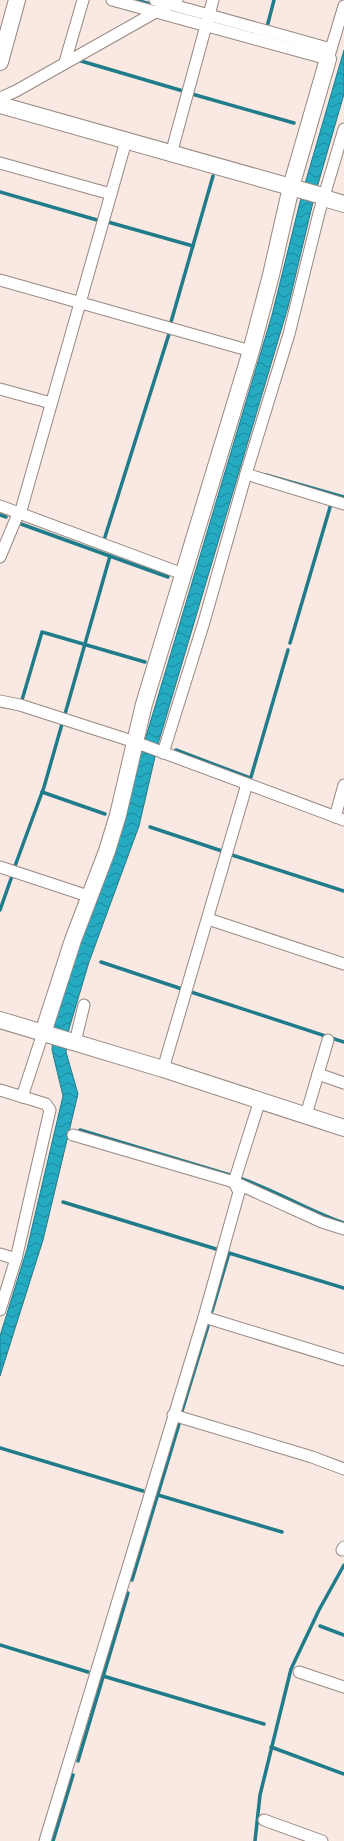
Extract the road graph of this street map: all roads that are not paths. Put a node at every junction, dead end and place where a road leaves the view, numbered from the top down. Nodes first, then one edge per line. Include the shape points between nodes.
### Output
1 (17, 0) edge
2 (83, 0) edge
3 (112, 0) edge
4 (155, 0) edge
5 (213, 0) edge
6 (173, 2) edge
7 (344, 6) edge
8 (157, 11) junction
9 (208, 21) junction
10 (330, 54) junction
11 (0, 62) edge
12 (65, 62) junction
13 (0, 98) edge
14 (0, 105) edge
15 (344, 129) edge
16 (126, 141) junction
17 (171, 154) junction
18 (0, 162) edge
19 (294, 188) junction
20 (111, 194) junction
21 (321, 196) junction
22 (344, 204) edge
23 (0, 280) edge
24 (80, 302) junction
25 (251, 351) junction
26 (0, 389) edge
27 (51, 403) junction
28 (246, 474) junction
29 (344, 504) edge
30 (0, 506) edge
31 (19, 514) junction
32 (0, 557) edge
33 (183, 574) junction
34 (0, 701) edge
35 (138, 743) junction
36 (161, 752) junction
37 (247, 784) junction
38 (344, 785) edge
39 (339, 818) edge
40 (0, 866) edge
41 (88, 896) junction
42 (208, 919) junction
43 (344, 964) edge
44 (84, 1005) dead end
45 (0, 1020) edge
46 (47, 1034) junction
47 (328, 1040) dead end
48 (75, 1042) junction
49 (163, 1069) junction
50 (318, 1074) junction
51 (344, 1083) edge
52 (0, 1090) edge
53 (22, 1097) junction
54 (260, 1100) junction
55 (306, 1115) junction
56 (344, 1128) edge
57 (73, 1135) dead end
58 (234, 1182) junction
59 (344, 1229) edge
60 (0, 1254) edge
61 (16, 1259) junction
62 (0, 1310) edge
63 (204, 1317) junction
64 (344, 1360) edge
65 (173, 1415) junction
66 (344, 1469) edge
67 (299, 1672) dead end
68 (344, 1687) edge
69 (264, 1820) dead end
70 (45, 1841) edge
71 (322, 1841) edge

1 - 11 street
2 - 12 street
3 - 8 street
4 - 6 street
5 - 9 street
6 - 8 street
6 - 9 street
7 - 10 street
8 - 9 street
8 - 12 street
9 - 10 street
9 - 17 street
10 - 19 street
12 - 13 street
14 - 16 street
15 - 21 street
16 - 17 street
16 - 20 street
17 - 19 street
18 - 20 street
19 - 21 street
19 - 25 street
20 - 24 street
21 - 22 street
21 - 28 street via 289,334
23 - 24 street
24 - 25 street
24 - 27 street
25 - 33 street
26 - 27 street
27 - 31 street
28 - 29 street
28 - 36 street via 204,622
30 - 31 street
31 - 32 street
31 - 33 street
33 - 35 street via 144,704
34 - 35 street
35 - 36 street
35 - 41 street via 107,851
36 - 37 street
37 - 39 street
37 - 42 street
38 - 39 street
40 - 41 street
41 - 46 street
42 - 43 street
42 - 49 street
44 - 48 street
45 - 46 street
46 - 48 street
46 - 53 street
47 - 50 street
48 - 49 street
49 - 54 street
50 - 51 street
50 - 55 street
52 - 53 street
53 - 61 street via 46,1104 50,1110
54 - 55 street
54 - 58 street
55 - 56 street
57 - 58 street
58 - 59 street via 322,1222
58 - 63 street via 239,1192
60 - 61 street
61 - 62 street
63 - 64 street
63 - 65 street
65 - 66 street
65 - 70 street
67 - 68 street
69 - 71 street

